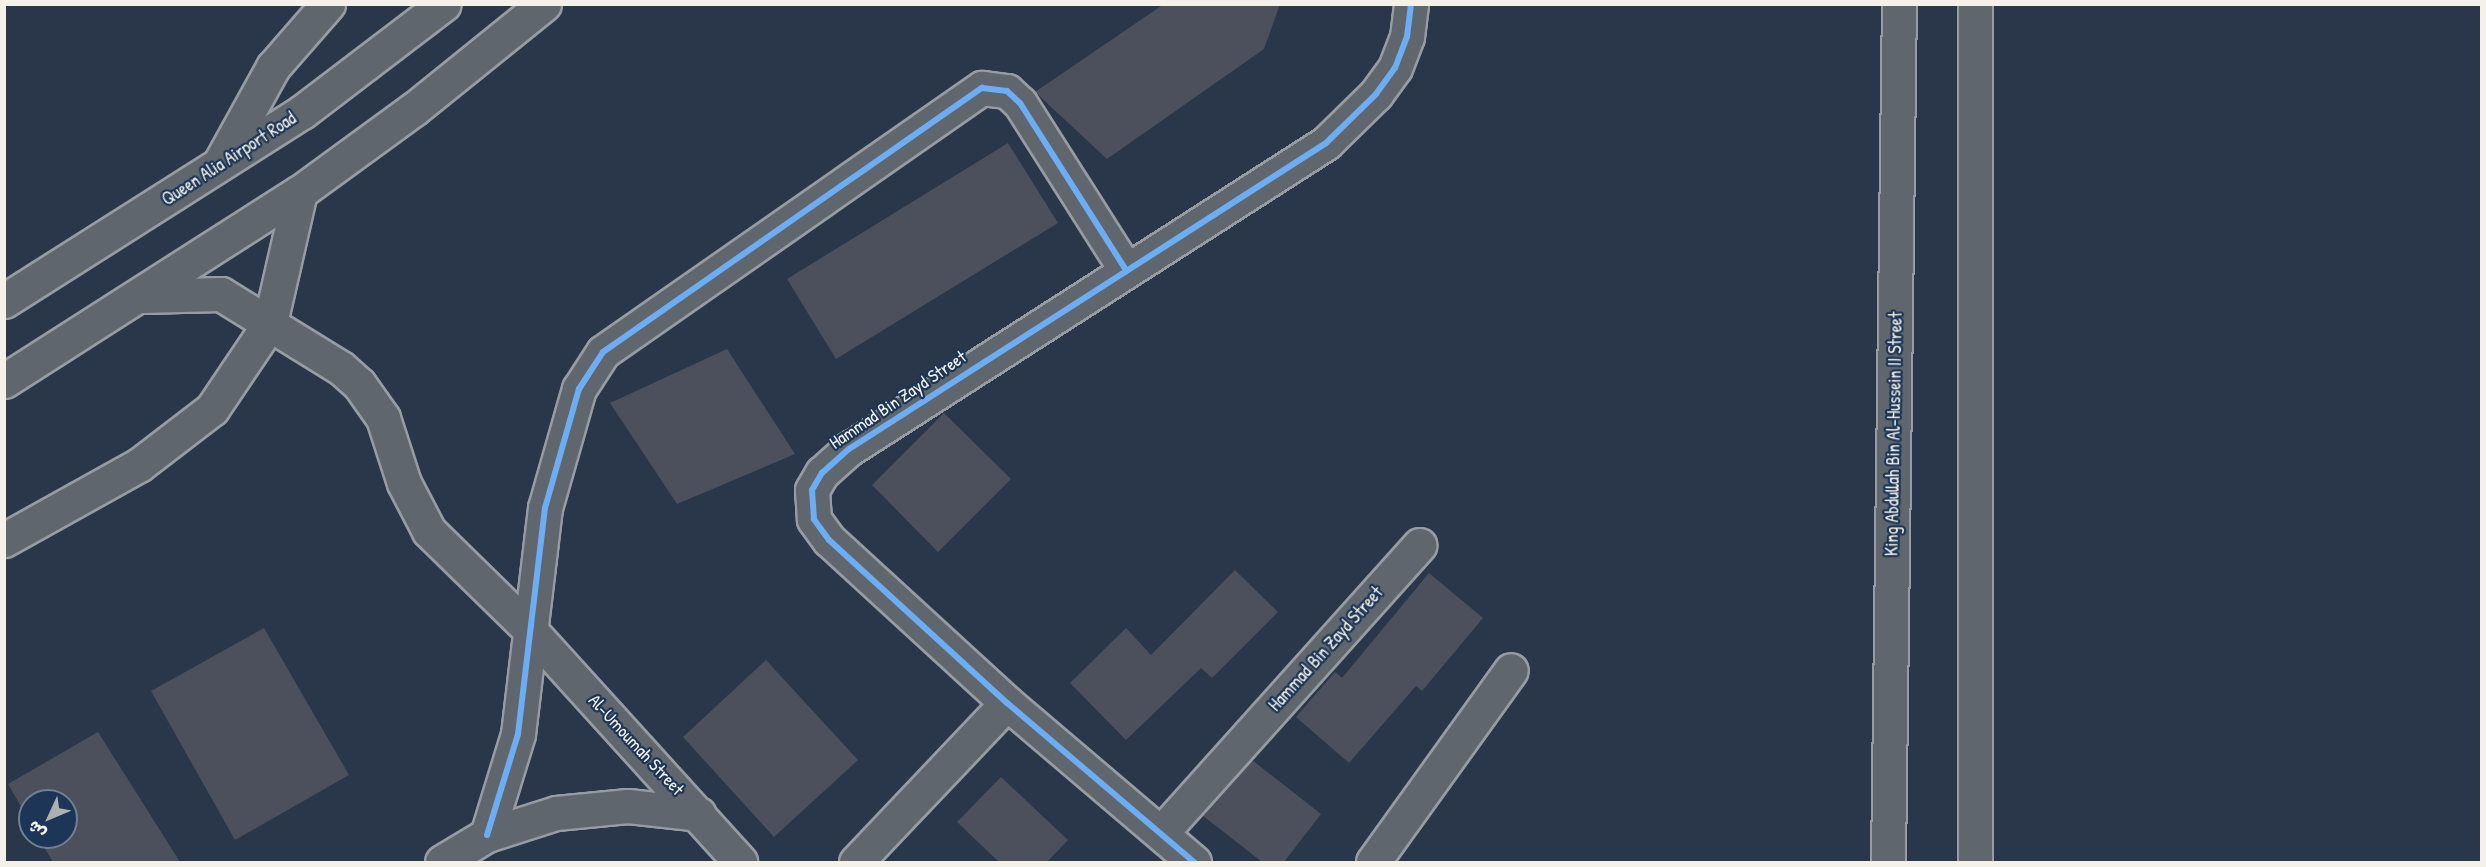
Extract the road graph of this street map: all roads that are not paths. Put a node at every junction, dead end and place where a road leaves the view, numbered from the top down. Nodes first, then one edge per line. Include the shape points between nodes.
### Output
1 (328, 4) edge
2 (444, 4) edge
3 (544, 4) edge
4 (1411, 4) edge
5 (1899, 4) edge
6 (1975, 4) edge
7 (219, 165) junction
8 (300, 192) junction
9 (1126, 270) junction
10 (143, 296) junction
11 (4, 300) edge
12 (270, 323) junction
13 (4, 381) edge
14 (4, 540) edge
15 (1419, 545) dead end
16 (530, 630) junction
17 (1511, 670) dead end
18 (1007, 703) junction
19 (699, 814) junction
20 (1161, 833) junction
21 (487, 836) junction
22 (442, 862) edge
23 (740, 862) edge
24 (856, 862) edge
25 (1194, 862) edge
26 (1373, 862) edge
27 (1888, 862) edge
28 (1975, 862) edge

1 - 7 main road via 273,67
2 - 7 main road, Queen Alia Airport Road via 351,78
3 - 8 main road via 414,109
4 - 9 main road, Hammad Bin Zayd Street via 1407,37 1395,68 1350,122 1326,143
5 - 27 main road, King Abdullah Bin Al-Hussein II Street
6 - 28 main road
7 - 11 main road, Queen Alia Airport Road
8 - 10 main road
8 - 12 main road
9 - 16 main road via 1020,103 996,87 967,96 603,352 579,390 551,486
9 - 18 main road, Hammad Bin Zayd Street via 849,449 822,473 812,490 814,519 829,540
10 - 12 main road, Al-Umoumah Street via 221,294
10 - 13 main road
12 - 14 main road via 232,383 188,430 139,465
12 - 16 main road, Al-Umoumah Street via 341,368 366,393 383,418 404,483 429,531
15 - 20 main road, Hammad Bin Zayd Street
16 - 19 main road, Al-Umoumah Street
16 - 21 main road via 518,734
17 - 26 main road
18 - 20 main road, Hammad Bin Zayd Street
18 - 24 main road
19 - 21 main road via 664,808 592,808 556,813
19 - 23 main road, Al-Umoumah Street
20 - 25 main road, Hammad Bin Zayd Street
21 - 22 main road

